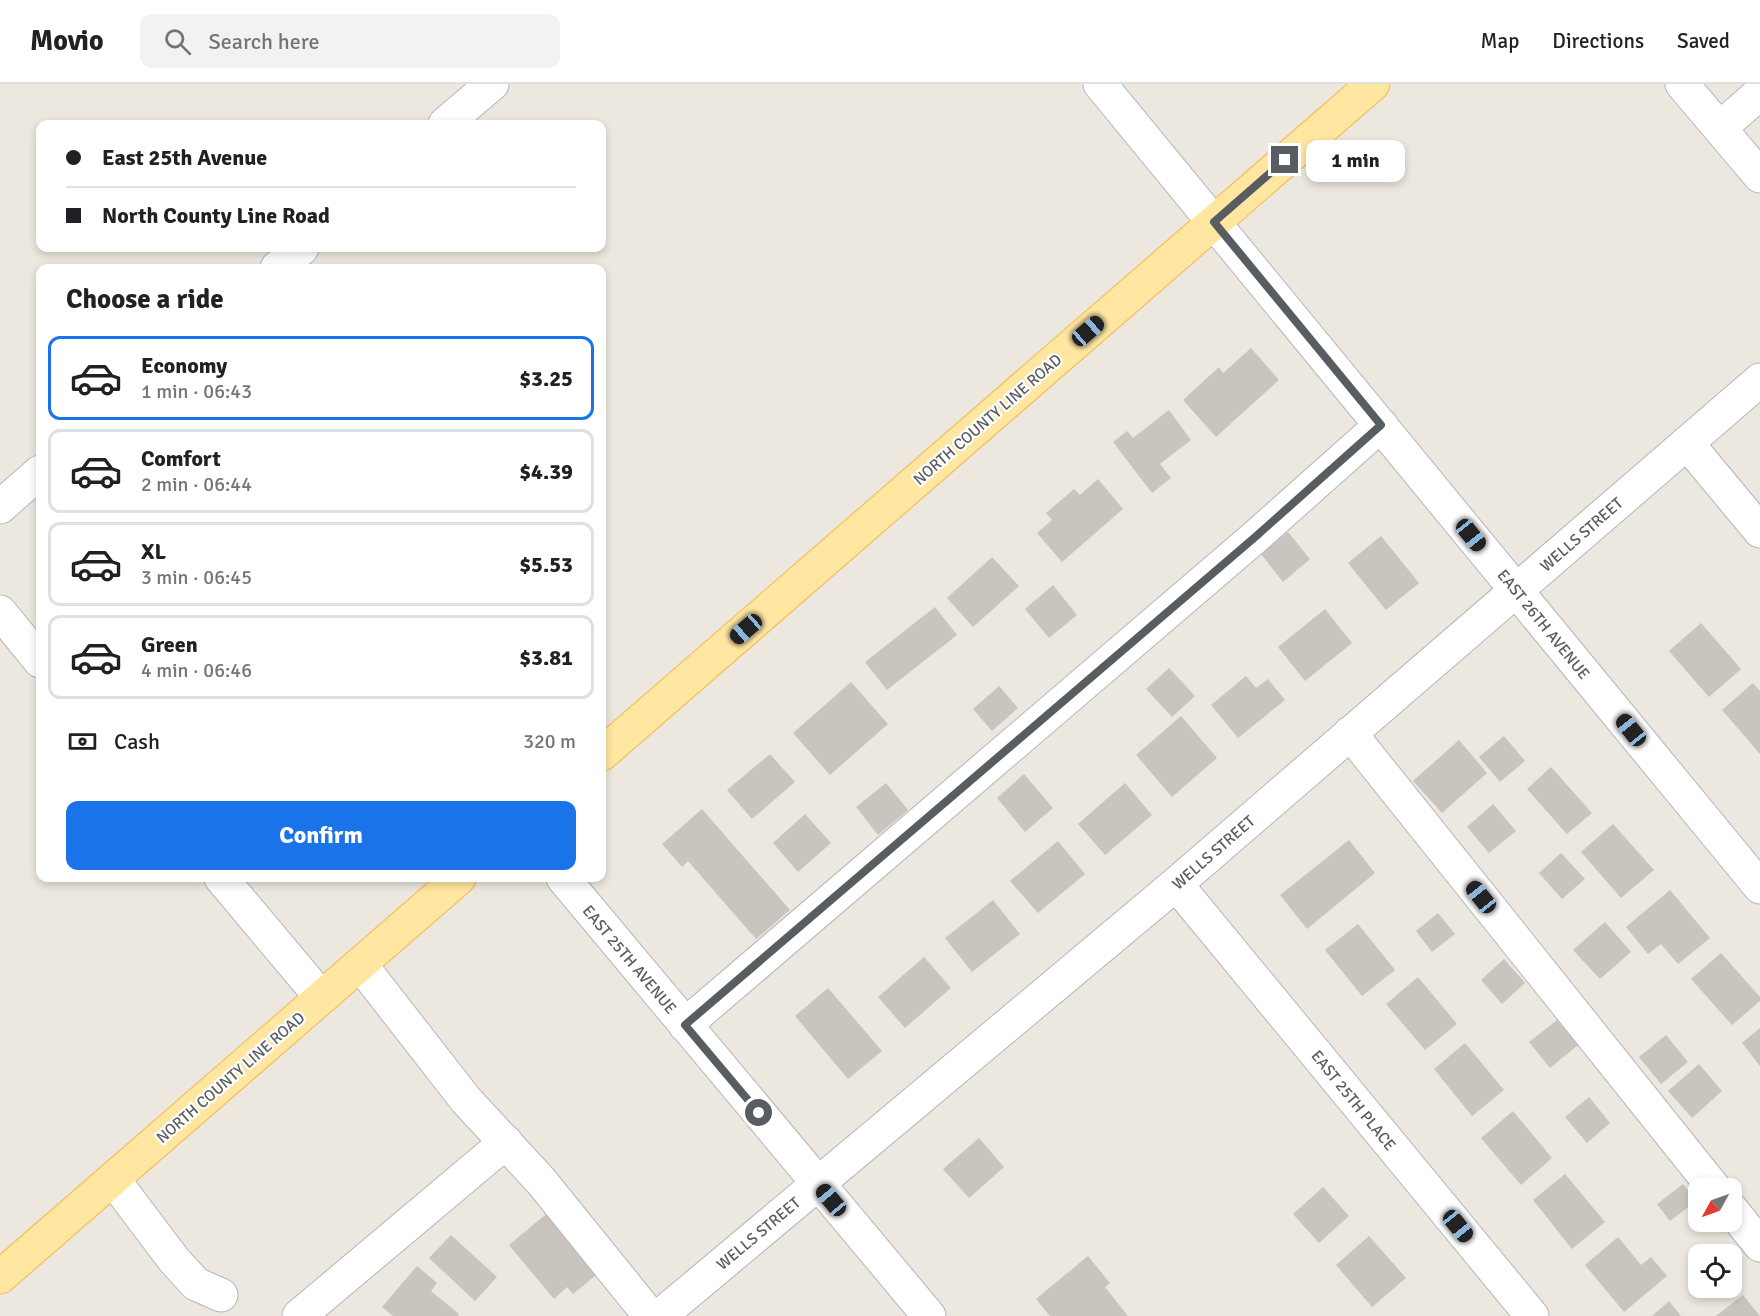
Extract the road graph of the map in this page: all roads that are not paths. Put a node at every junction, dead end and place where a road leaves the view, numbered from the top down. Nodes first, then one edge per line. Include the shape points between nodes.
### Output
1 (492, 84) edge
2 (1100, 84) edge
3 (1373, 84) edge
4 (1682, 84) edge
5 (1760, 93) edge
6 (450, 120) edge
7 (1719, 128) junction
8 (1760, 176) edge
9 (1214, 222) junction
10 (297, 252) edge
11 (282, 264) edge
12 (1760, 380) edge
13 (1381, 425) junction
14 (1688, 442) junction
15 (36, 476) edge
16 (0, 507) edge
17 (1760, 531) edge
18 (1516, 590) junction
19 (0, 612) edge
20 (36, 656) edge
21 (1350, 733) junction
22 (606, 751) edge
23 (224, 882) edge
24 (454, 882) edge
25 (566, 882) edge
26 (1176, 884) junction
27 (1760, 887) edge
28 (360, 964) junction
29 (321, 997) junction
30 (685, 1025) junction
31 (506, 1142) junction
32 (1706, 1178) edge
33 (113, 1179) junction
34 (817, 1184) junction
35 (1742, 1223) edge
36 (1760, 1245) edge
37 (0, 1276) edge
38 (221, 1295) dead end
39 (299, 1316) edge
40 (650, 1316) edge
41 (660, 1316) edge
42 (929, 1316) edge
43 (1532, 1316) edge

1 - 6 street
2 - 9 street, EAST 26TH AVENUE
3 - 9 main road, NORTH COUNTY LINE ROAD
4 - 7 street
5 - 7 street
7 - 8 street
9 - 13 street, EAST 26TH AVENUE
9 - 22 main road, NORTH COUNTY LINE ROAD
10 - 11 street
12 - 14 street, WELLS STREET
13 - 18 street, EAST 26TH AVENUE
13 - 30 street
14 - 17 street
14 - 18 street, WELLS STREET
15 - 16 street
18 - 21 street, WELLS STREET
18 - 27 street, EAST 26TH AVENUE
19 - 20 street
21 - 26 street, WELLS STREET
21 - 32 street
23 - 29 street
24 - 28 main road, NORTH COUNTY LINE ROAD
25 - 30 street, EAST 25TH AVENUE
26 - 34 street, WELLS STREET
26 - 43 street, EAST 25TH PLACE
28 - 29 main road, NORTH COUNTY LINE ROAD
28 - 31 street via 466,1100
29 - 33 main road, NORTH COUNTY LINE ROAD
30 - 34 street, EAST 25TH AVENUE
31 - 39 street
31 - 40 street
33 - 37 main road, NORTH COUNTY LINE ROAD
33 - 38 street via 196,1284
34 - 41 street, WELLS STREET
34 - 42 street, EAST 25TH AVENUE
35 - 36 street

